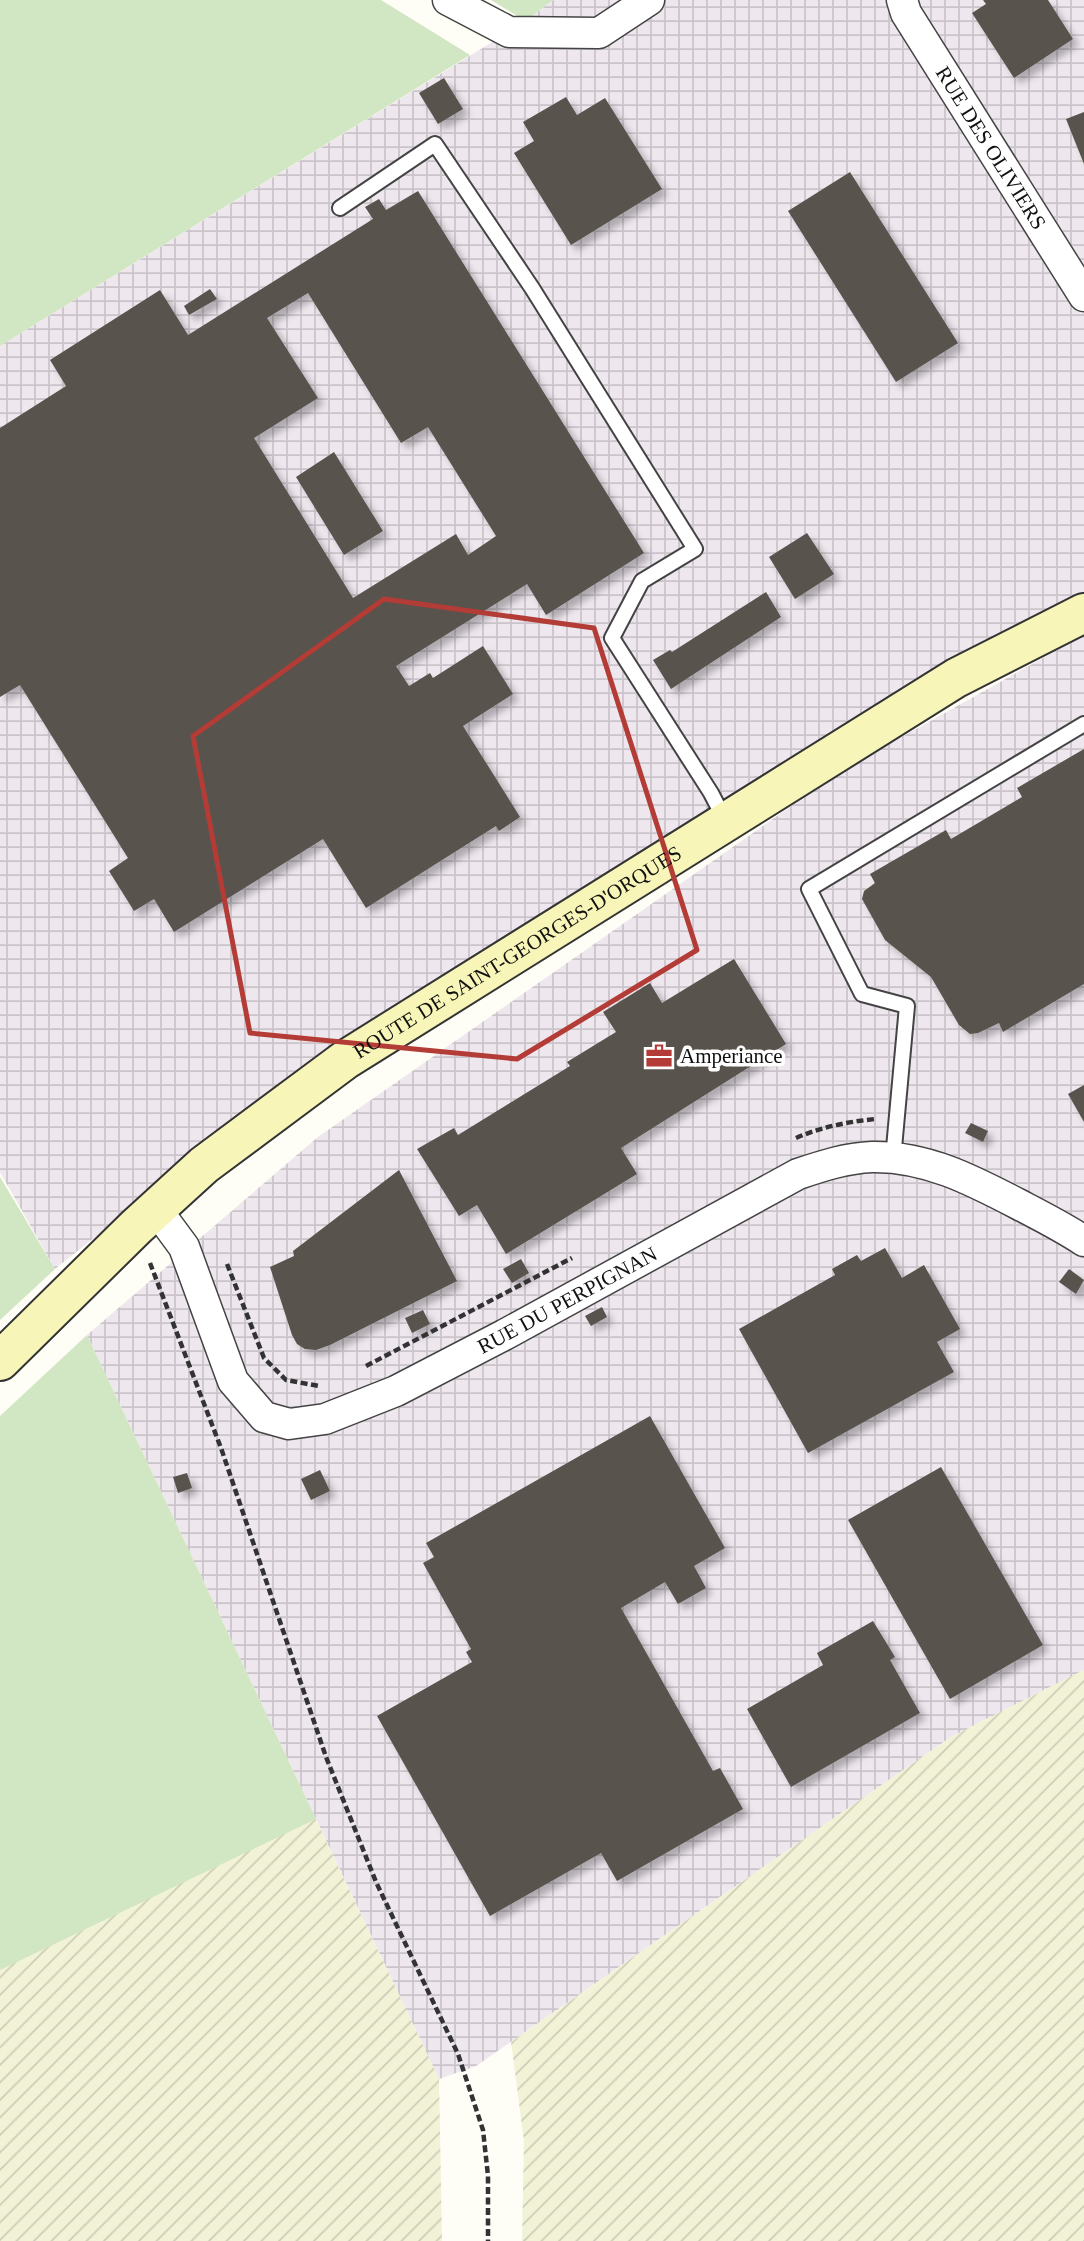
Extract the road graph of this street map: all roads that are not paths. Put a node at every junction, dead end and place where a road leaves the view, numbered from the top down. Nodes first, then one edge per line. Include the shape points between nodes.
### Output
1 (448, 0) edge
2 (649, 0) edge
3 (902, 0) edge
4 (340, 208) dead end
5 (1084, 296) edge
6 (1084, 613) edge
7 (1084, 724) edge
8 (726, 821) junction
9 (893, 1158) junction
10 (146, 1218) junction
11 (1084, 1241) edge
12 (0, 1361) edge

1 - 2 street via 509,32 599,33
3 - 5 street, RUE DES OLIVIERS
4 - 8 lane via 435,144 539,299 695,549 642,581 612,638
6 - 8 street, ROUTE DE SAINT-GEORGES-D'ORQUES via 956,678
7 - 9 lane via 809,889 862,994 907,1006
8 - 10 street, ROUTE DE SAINT-GEORGES-D'ORQUES via 345,1060 204,1165
9 - 10 street, RUE DU PERPIGNAN via 841,1161 798,1174 396,1391 325,1419 289,1424 264,1418 233,1381 184,1247
9 - 11 street, RUE DU PERPIGNAN via 935,1166 970,1181
10 - 12 street, ROUTE DE SAINT-GEORGES-D'ORQUES

